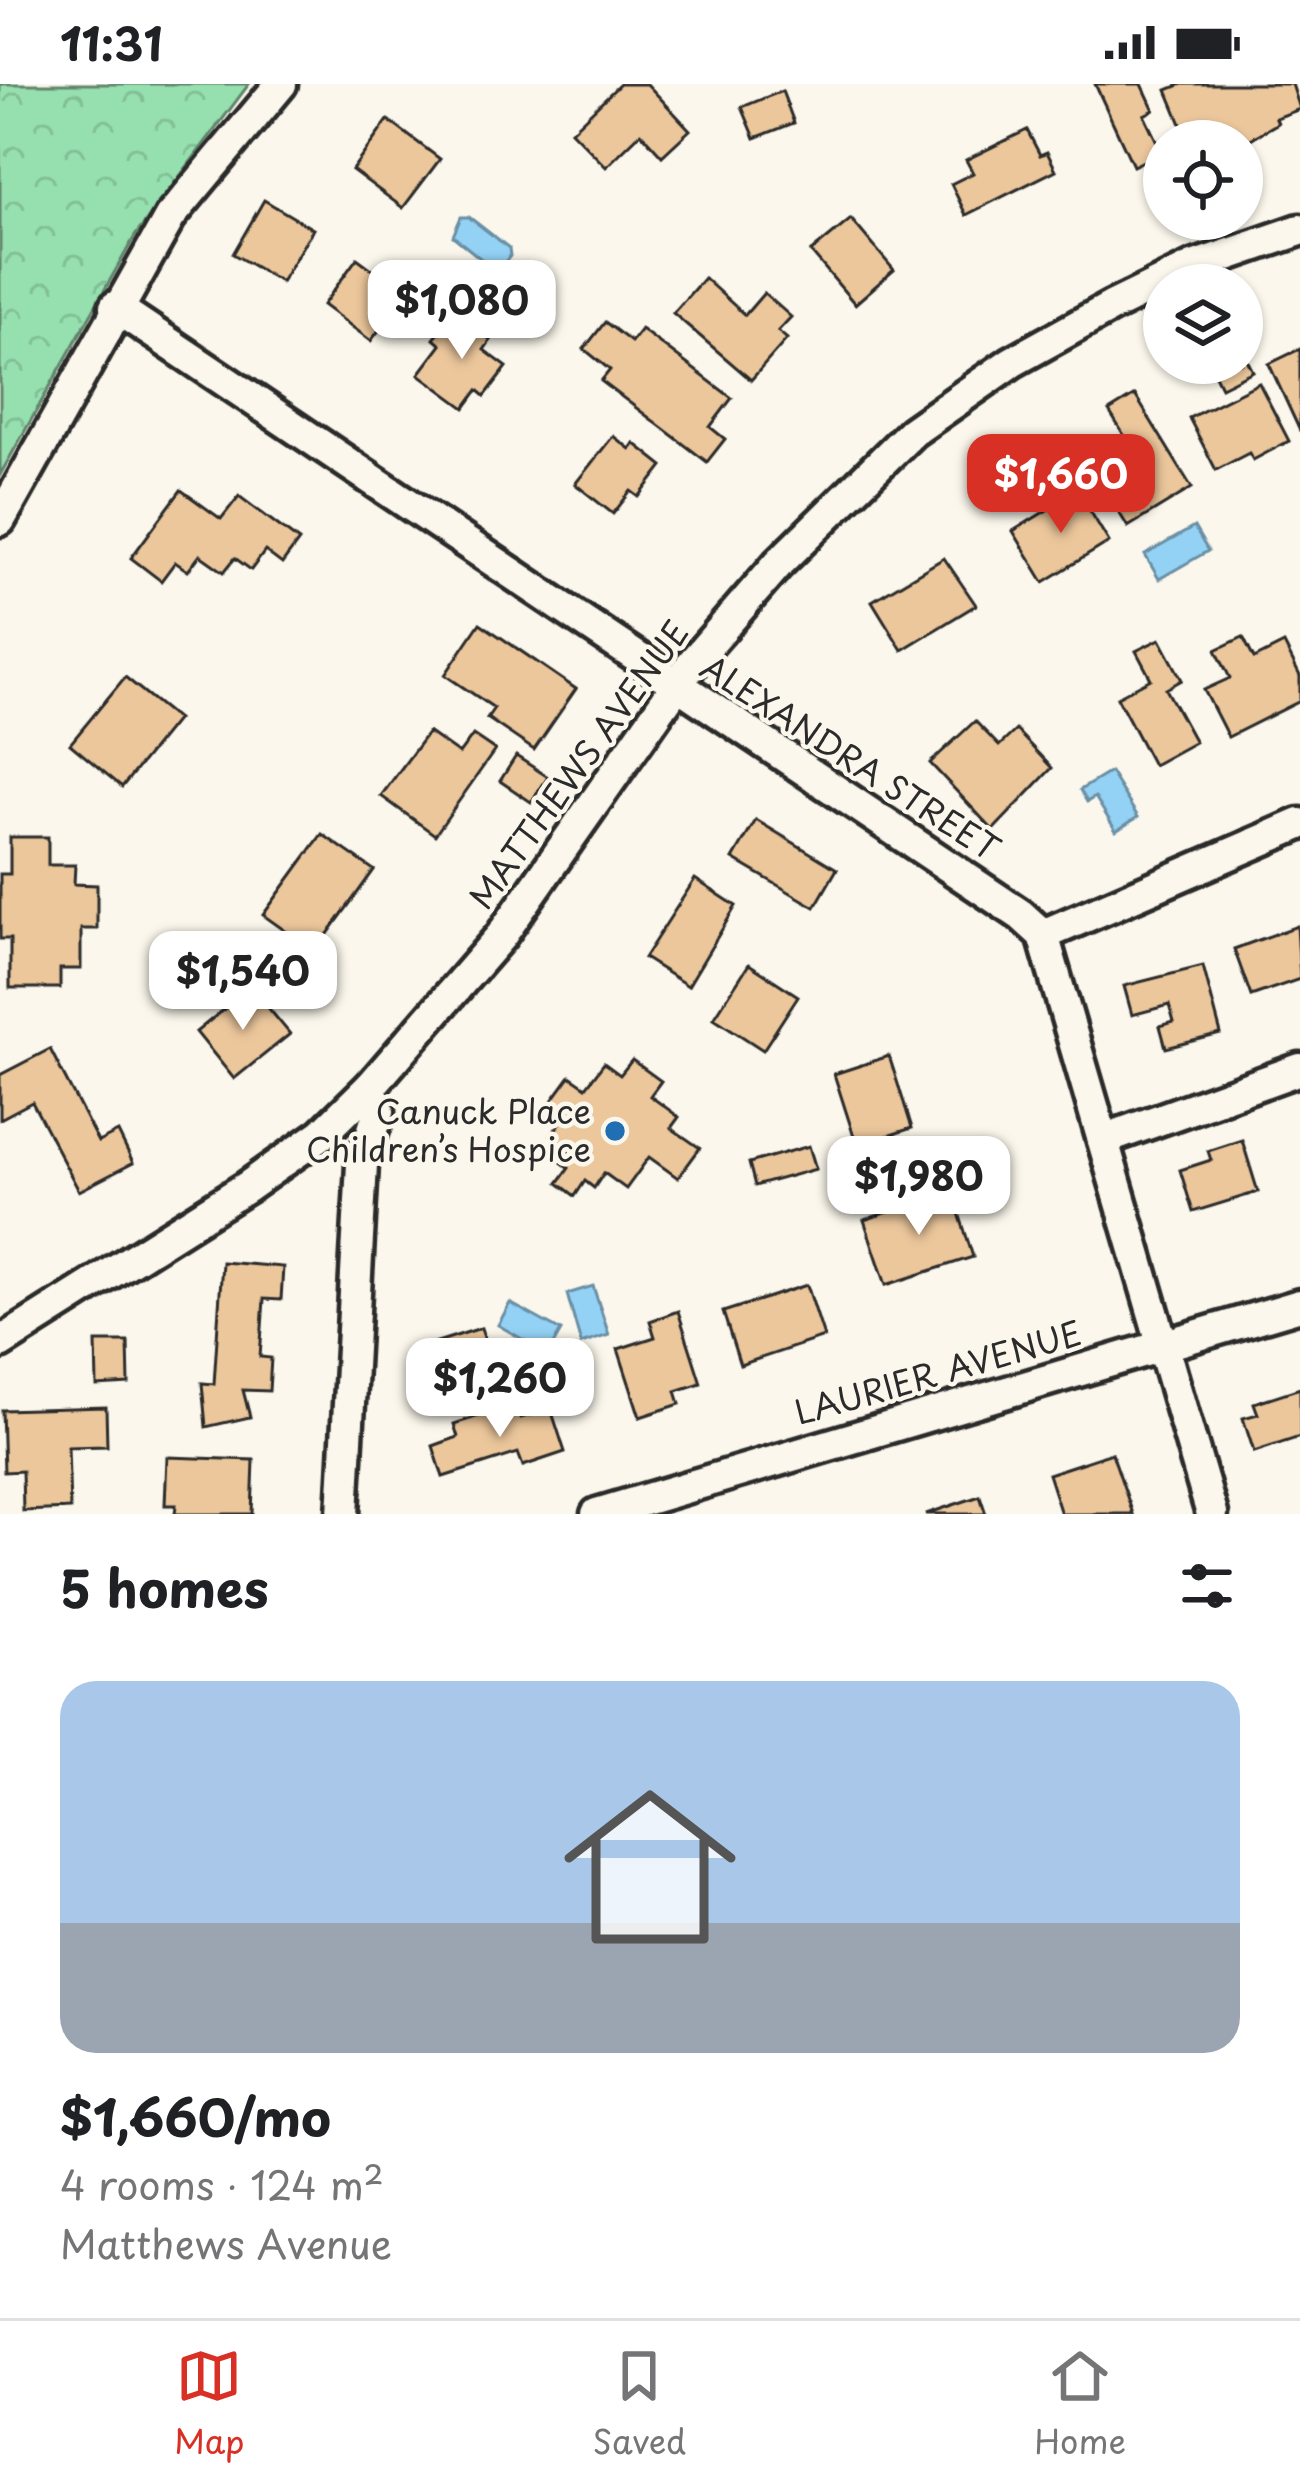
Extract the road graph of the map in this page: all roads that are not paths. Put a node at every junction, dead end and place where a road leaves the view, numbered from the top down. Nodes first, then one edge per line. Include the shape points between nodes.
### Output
1 (281, 84) edge
2 (1300, 230) edge
3 (116, 307) junction
4 (0, 520) edge
5 (675, 686) junction
6 (1300, 824) edge
7 (1043, 935) junction
8 (1300, 1069) edge
9 (370, 1087) junction
10 (1103, 1140) junction
11 (1300, 1305) edge
12 (0, 1343) edge
13 (1162, 1346) junction
14 (343, 1514) edge
15 (597, 1514) edge
16 (1212, 1514) edge

1 - 3 street via 170,217
2 - 5 street, MATTHEWS AVENUE via 1193,267 1111,307 1012,362 912,432 778,564
3 - 4 street
3 - 5 street, ALEXANDRA STREET
5 - 7 street, ALEXANDRA STREET
5 - 9 street, MATTHEWS AVENUE via 501,936
6 - 7 street
7 - 10 street
8 - 10 street
9 - 12 street, MATTHEWS AVENUE via 322,1134 247,1187
9 - 14 street via 379,1111 362,1164
10 - 13 street
11 - 13 street, LAURIER AVENUE
13 - 15 street, LAURIER AVENUE
13 - 16 street

